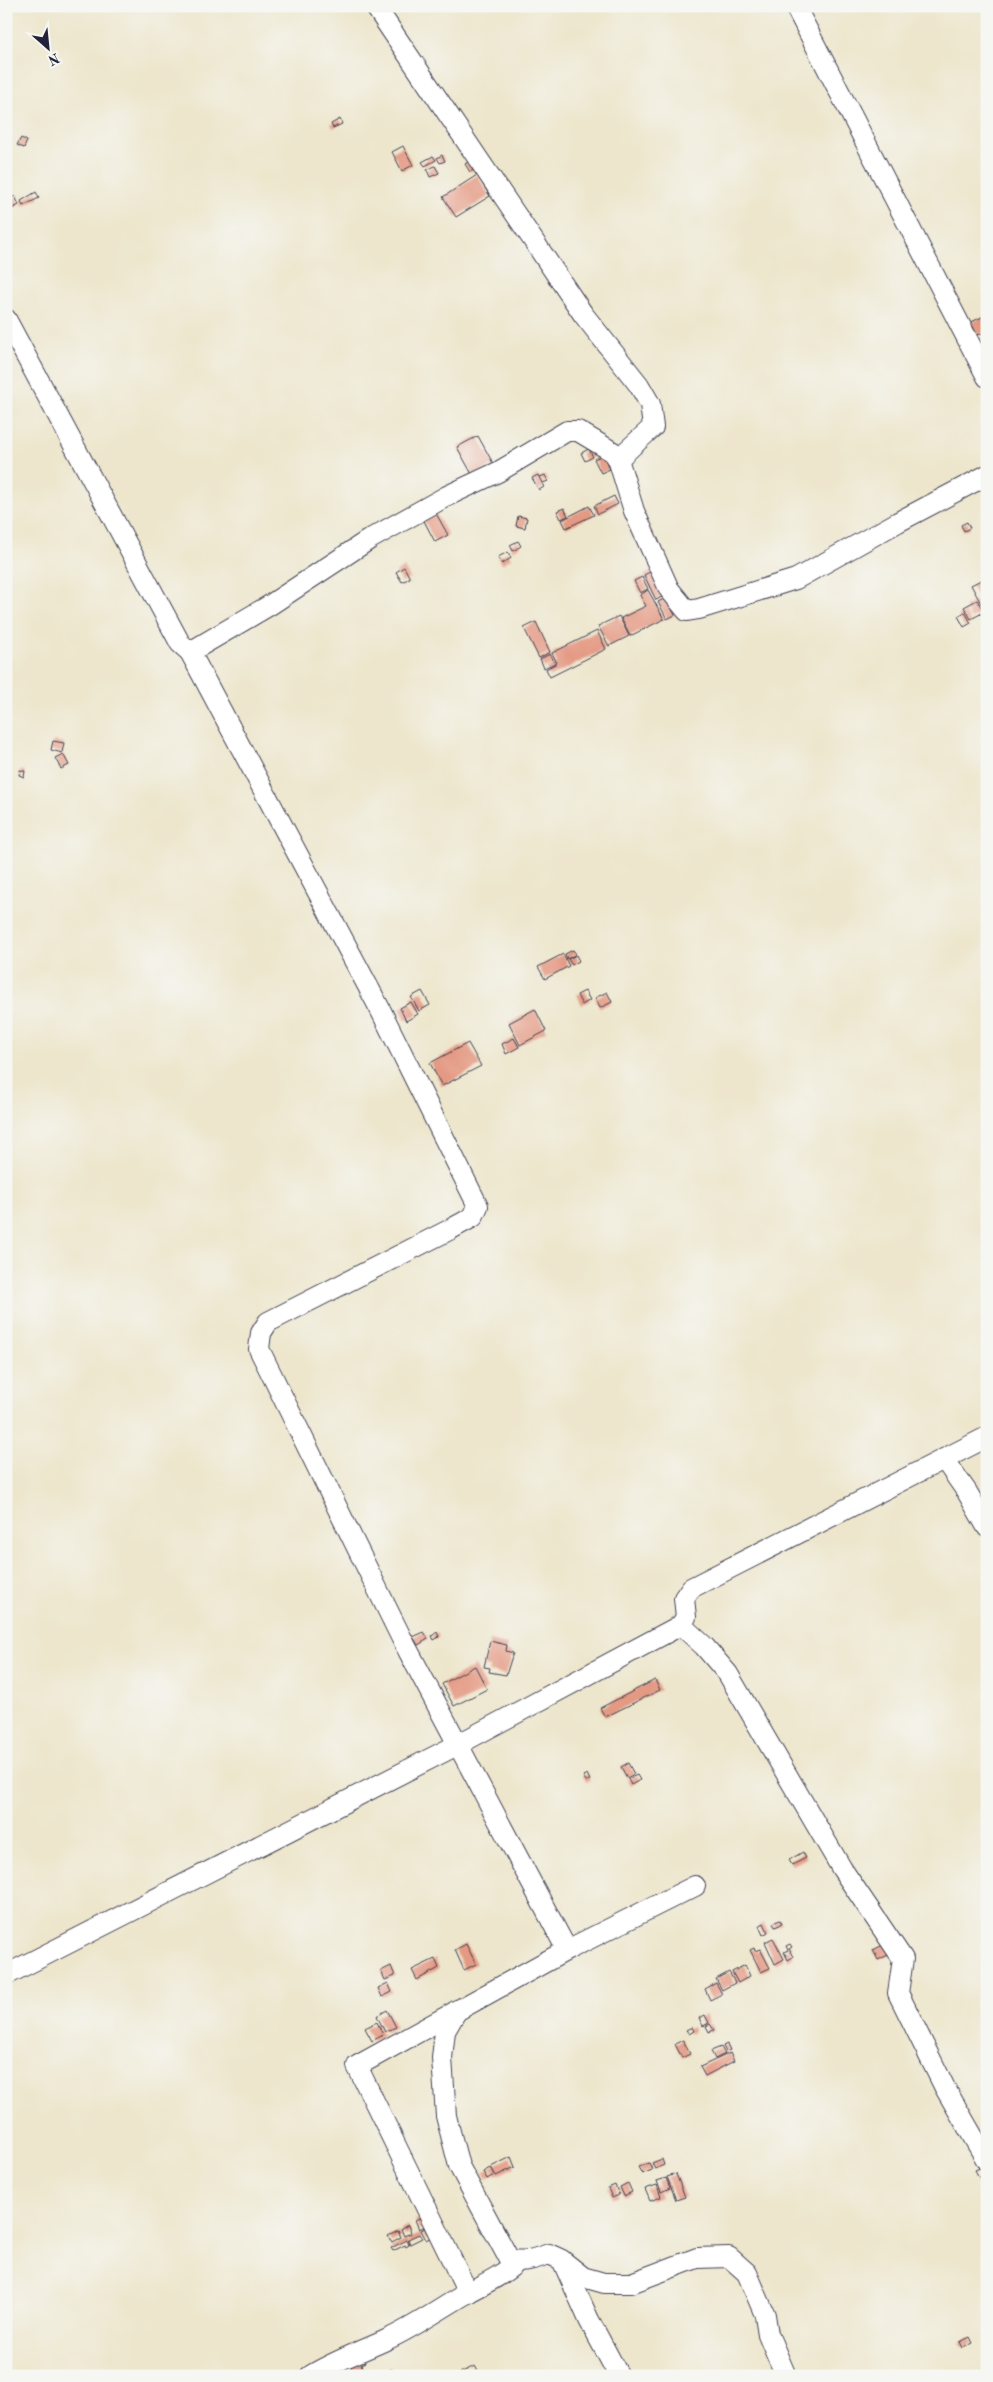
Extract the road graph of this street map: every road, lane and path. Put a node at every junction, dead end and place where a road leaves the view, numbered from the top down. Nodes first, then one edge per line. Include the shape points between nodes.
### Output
1 (375, 6) edge
2 (795, 6) edge
3 (6, 319) edge
4 (987, 377) edge
5 (618, 459) junction
6 (987, 475) edge
7 (190, 652) junction
8 (987, 1437) edge
9 (944, 1459) junction
10 (987, 1527) edge
11 (683, 1613) junction
12 (457, 1745) junction
13 (695, 1886) dead end
14 (567, 1950) junction
15 (6, 1975) edge
16 (457, 2010) junction
17 (987, 2161) edge
18 (562, 2260) junction
19 (517, 2262) junction
20 (468, 2293) junction
21 (310, 2376) edge
22 (619, 2376) edge
23 (786, 2376) edge

1 - 5 street via 583,314 639,385 650,404 652,427
2 - 4 street
3 - 7 street via 180,643
5 - 6 street via 634,511 669,589 687,611 796,579
5 - 7 street via 613,452 578,431 567,431 498,472 370,539 270,605
7 - 12 street via 380,1009 478,1206 473,1217 459,1225 268,1322 261,1333 258,1349
8 - 9 street
9 - 10 street
9 - 11 street via 691,1588
11 - 12 street
11 - 17 street via 704,1646 728,1674 842,1869 903,1959 898,1992 945,2088
12 - 14 street
12 - 15 street
13 - 14 street
14 - 16 street
16 - 19 street via 445,2031 442,2058 446,2116 459,2166 509,2259
16 - 20 street via 357,2066
18 - 19 street via 549,2254
18 - 22 street
18 - 23 street via 583,2277 604,2283 631,2283 698,2258 729,2257 747,2273
19 - 20 street via 505,2274
20 - 21 street via 420,2323

